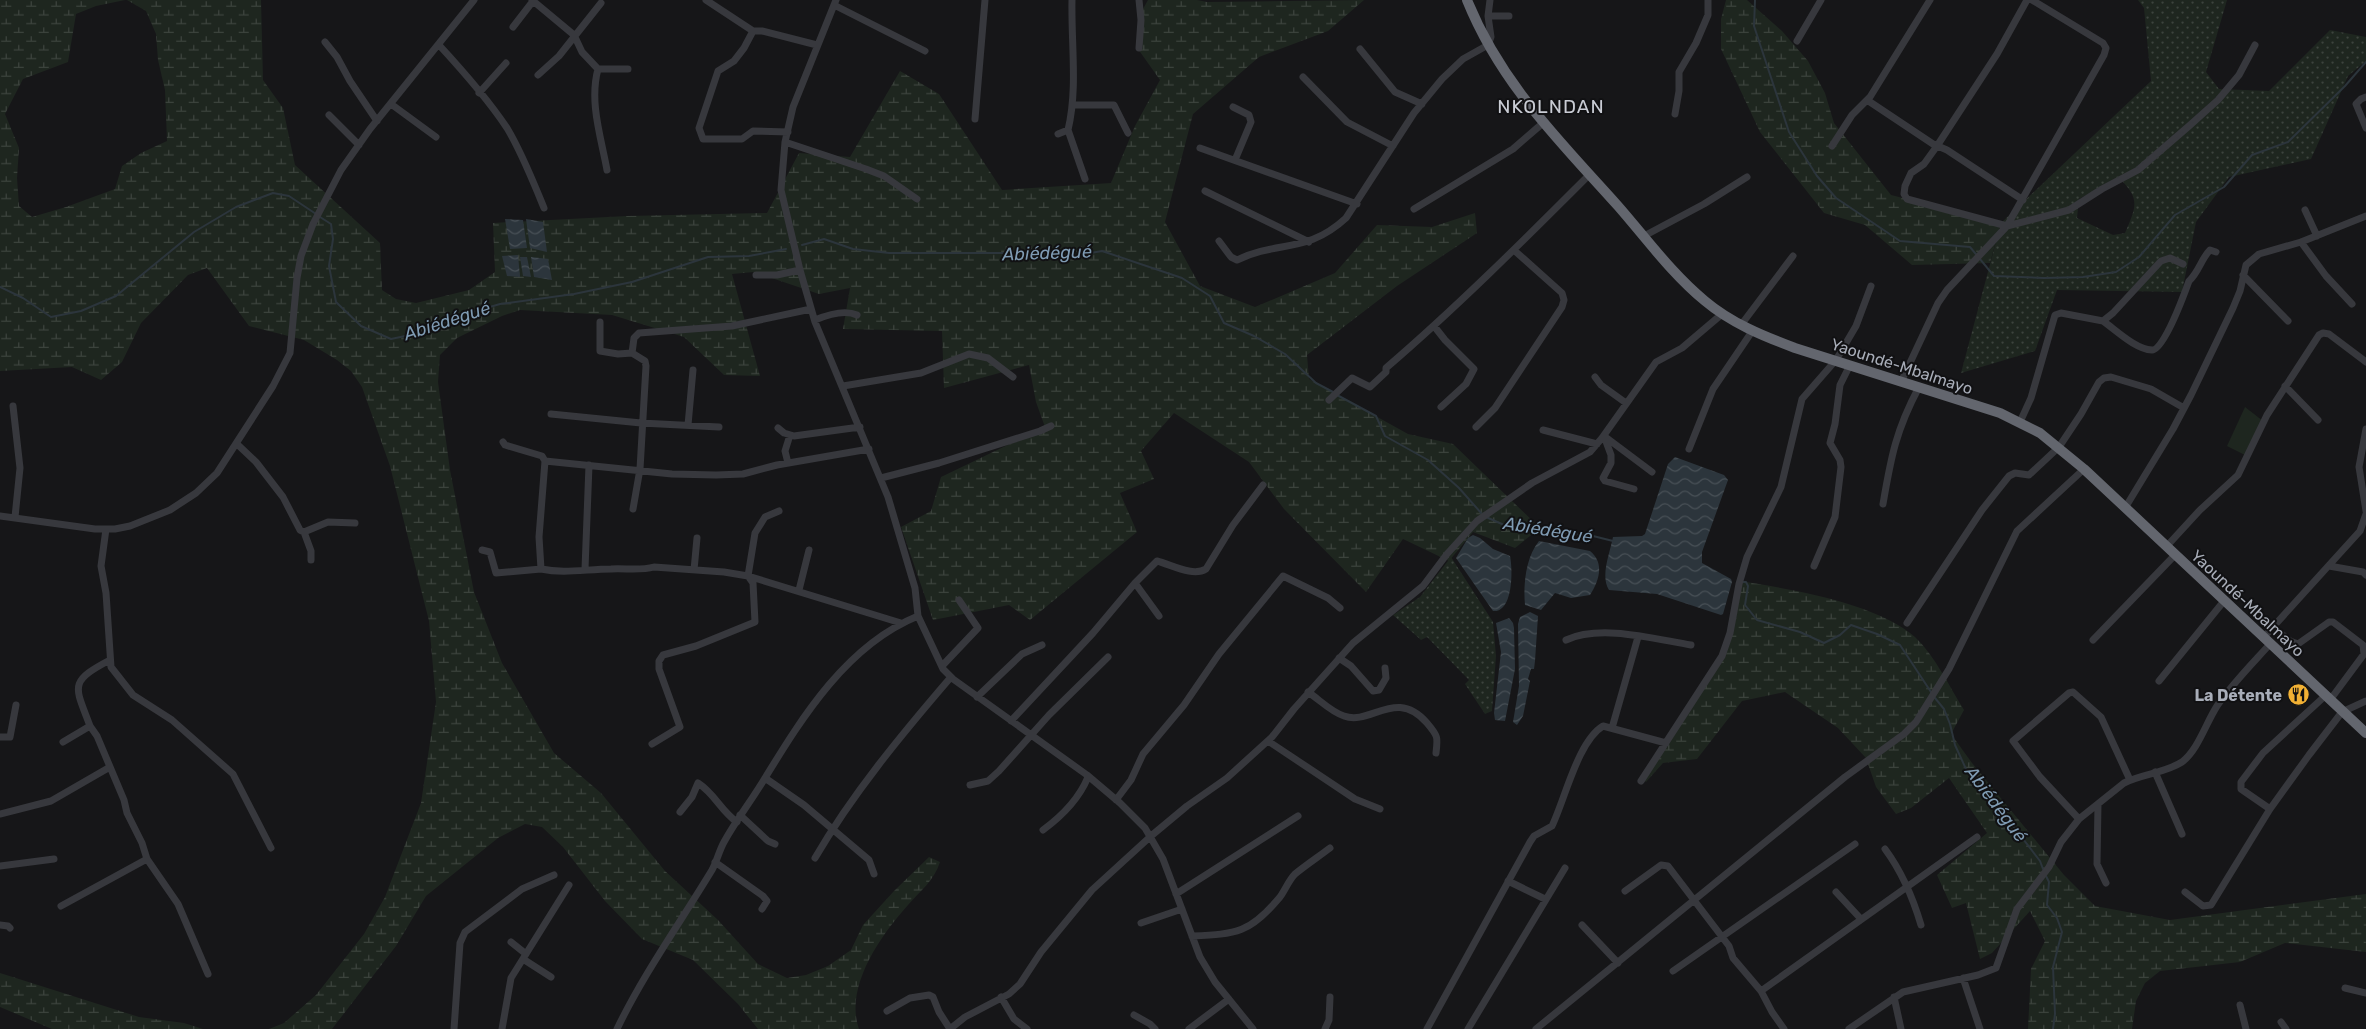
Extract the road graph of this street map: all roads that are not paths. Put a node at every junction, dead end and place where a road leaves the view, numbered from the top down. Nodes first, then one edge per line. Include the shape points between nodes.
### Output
1 (474, 0) edge
2 (706, 0) edge
3 (985, 0) edge
4 (1072, 0) edge
5 (1139, 0) edge
6 (1467, 0) edge
7 (1490, 0) edge
8 (1708, 0) edge
9 (1820, 0) edge
10 (1930, 0) edge
11 (2027, 0) edge
12 (2032, 0) edge
13 (532, 1) edge
14 (835, 2) edge
15 (601, 3) dead end
16 (1488, 16) junction
17 (1509, 16) dead end
18 (512, 28) dead end
19 (753, 30) junction
20 (574, 35) junction
21 (1797, 41) dead end
22 (325, 42) dead end
23 (439, 45) junction
24 (1488, 45) junction
25 (2255, 45) dead end
26 (817, 46) junction
27 (1139, 48) dead end
28 (1360, 49) dead end
29 (925, 51) dead end
30 (506, 63) dead end
31 (598, 69) junction
32 (628, 69) dead end
33 (538, 75) dead end
34 (1303, 77) dead end
35 (479, 93) junction
36 (2366, 97) edge
37 (1867, 100) junction
38 (391, 104) junction
39 (1422, 104) junction
40 (1074, 105) junction
41 (1233, 107) dead end
42 (1675, 114) dead end
43 (329, 116) dead end
44 (975, 119) dead end
45 (377, 121) junction
46 (1542, 123) junction
47 (2366, 128) edge
48 (1068, 130) junction
49 (788, 132) junction
50 (1128, 133) dead end
51 (1058, 134) dead end
52 (436, 138) dead end
53 (785, 142) junction
54 (359, 145) junction
55 (1393, 146) junction
56 (1832, 146) dead end
57 (1937, 146) junction
58 (1200, 148) dead end
59 (1235, 160) junction
60 (607, 170) dead end
61 (1589, 175) junction
62 (1747, 177) dead end
63 (1085, 179) dead end
64 (1205, 192) dead end
65 (916, 199) dead end
66 (2023, 200) junction
67 (1357, 204) junction
68 (544, 208) dead end
69 (1414, 209) dead end
70 (2305, 210) dead end
71 (2366, 216) edge
72 (2007, 226) junction
73 (1644, 236) junction
74 (2317, 236) junction
75 (1218, 241) dead end
76 (1309, 242) junction
77 (2302, 242) junction
78 (1515, 250) junction
79 (2216, 252) dead end
80 (1792, 256) dead end
81 (2182, 264) dead end
82 (800, 270) junction
83 (756, 275) dead end
84 (2243, 275) junction
85 (1871, 286) dead end
86 (2352, 304) dead end
87 (811, 309) junction
88 (1722, 314) junction
89 (857, 315) dead end
90 (815, 320) junction
91 (2103, 321) junction
92 (2288, 321) dead end
93 (600, 322) dead end
94 (1741, 325) junction
95 (1434, 326) junction
96 (1752, 330) junction
97 (632, 353) junction
98 (2364, 358) edge
99 (1836, 360) junction
100 (1850, 365) junction
101 (693, 370) dead end
102 (1594, 376) dead end
103 (1013, 377) dead end
104 (1901, 382) junction
105 (842, 386) junction
106 (2285, 386) junction
107 (1919, 387) junction
108 (1329, 400) dead end
109 (1626, 403) junction
110 (13, 406) dead end
111 (1441, 407) dead end
112 (2184, 408) junction
113 (551, 414) dead end
114 (2318, 420) dead end
115 (2020, 422) junction
116 (641, 423) junction
117 (688, 425) junction
118 (1051, 426) dead end
119 (719, 427) dead end
120 (860, 427) junction
121 (1476, 427) dead end
122 (778, 428) dead end
123 (2366, 429) edge
124 (1543, 430) dead end
125 (790, 435) junction
126 (1604, 436) junction
127 (503, 442) dead end
128 (237, 444) junction
129 (1596, 444) junction
130 (2059, 447) junction
131 (869, 449) junction
132 (1689, 449) dead end
133 (545, 461) junction
134 (788, 463) junction
135 (589, 466) junction
136 (640, 469) junction
137 (2084, 470) junction
138 (1652, 472) dead end
139 (881, 478) junction
140 (1263, 485) dead end
141 (1634, 489) dead end
142 (1883, 504) dead end
143 (2125, 508) junction
144 (633, 509) dead end
145 (779, 511) dead end
146 (2366, 513) edge
147 (0, 516) edge
148 (15, 517) junction
149 (355, 522) dead end
150 (106, 529) junction
151 (304, 532) junction
152 (697, 538) dead end
153 (2166, 547) junction
154 (482, 550) dead end
155 (809, 550) dead end
156 (2175, 555) junction
157 (311, 560) dead end
158 (1814, 566) dead end
159 (2329, 566) junction
160 (585, 569) junction
161 (541, 570) junction
162 (694, 570) junction
163 (2366, 575) edge
164 (748, 576) junction
165 (1135, 583) junction
166 (799, 590) junction
167 (959, 600) dead end
168 (2224, 601) junction
169 (1340, 608) dead end
170 (918, 616) junction
171 (1159, 616) dead end
172 (901, 623) junction
173 (1907, 623) dead end
174 (2273, 627) junction
175 (1638, 637) junction
176 (1566, 640) dead end
177 (2093, 640) dead end
178 (2267, 641) junction
179 (1042, 645) dead end
180 (1691, 645) dead end
181 (1108, 657) dead end
182 (1339, 658) junction
183 (110, 660) junction
184 (942, 666) junction
185 (1385, 668) dead end
186 (951, 677) junction
187 (2159, 681) dead end
188 (1308, 692) junction
189 (977, 697) junction
190 (2328, 698) junction
191 (2366, 700) edge
192 (16, 705) dead end
193 (2342, 712) junction
194 (1011, 721) junction
195 (90, 726) junction
196 (1612, 728) junction
197 (2366, 733) edge
198 (1031, 736) junction
199 (0, 737) edge
200 (1268, 741) junction
201 (63, 742) dead end
202 (652, 744) dead end
203 (1666, 744) junction
204 (1436, 753) dead end
205 (110, 767) junction
206 (2155, 772) junction
207 (1088, 777) junction
208 (765, 778) junction
209 (2130, 780) junction
210 (1642, 781) dead end
211 (970, 785) dead end
212 (1116, 800) junction
213 (2098, 804) junction
214 (2270, 808) junction
215 (1380, 809) dead end
216 (680, 812) dead end
217 (0, 814) edge
218 (1298, 816) dead end
219 (738, 818) junction
220 (2079, 818) junction
221 (1043, 830) dead end
222 (833, 831) junction
223 (2182, 834) dead end
224 (1151, 836) junction
225 (1976, 837) dead end
226 (776, 844) dead end
227 (1855, 844) dead end
228 (271, 848) dead end
229 (1330, 848) dead end
230 (1885, 849) dead end
231 (815, 858) dead end
232 (54, 859) dead end
233 (147, 859) junction
234 (715, 862) junction
235 (0, 866) edge
236 (1565, 868) dead end
237 (874, 874) dead end
238 (554, 875) dead end
239 (1508, 880) junction
240 (2106, 883) dead end
241 (569, 885) dead end
242 (1907, 886) junction
243 (1625, 891) dead end
244 (1836, 892) dead end
245 (2185, 892) dead end
246 (1176, 894) junction
247 (1545, 899) junction
248 (1693, 900) junction
249 (61, 906) dead end
250 (762, 909) dead end
251 (1182, 909) junction
252 (1860, 918) junction
253 (1142, 923) dead end
254 (1582, 924) dead end
255 (0, 925) edge
256 (1921, 926) dead end
257 (10, 928) dead end
258 (1192, 936) junction
259 (1721, 936) junction
260 (511, 942) dead end
261 (525, 957) junction
262 (1618, 963) junction
263 (1673, 971) dead end
264 (208, 974) dead end
265 (551, 977) dead end
266 (1963, 978) junction
267 (2345, 988) dead end
268 (1761, 991) junction
269 (2366, 993) edge
270 (1001, 997) junction
271 (1330, 997) dead end
272 (1894, 997) junction
273 (1229, 999) junction
274 (2240, 1005) dead end
275 (887, 1011) dead end
276 (1134, 1015) dead end
277 (2280, 1022) dead end
278 (454, 1029) edge
279 (502, 1029) edge
280 (617, 1029) edge
281 (950, 1029) edge
282 (1027, 1029) edge
283 (1155, 1029) edge
284 (1189, 1029) edge
285 (1253, 1029) edge
286 (1325, 1029) edge
287 (1426, 1029) edge
288 (1468, 1029) edge
289 (1536, 1029) edge
290 (1784, 1029) edge
291 (1849, 1029) edge
292 (1901, 1029) edge
293 (1980, 1029) edge
294 (2246, 1029) edge
295 (2286, 1029) edge

1 - 23 street
2 - 19 street
3 - 44 street
4 - 40 street
5 - 27 street
6 - 24 highway, Yaoundé-Mbalmayo
7 - 16 street
8 - 42 street via 1708,15 1679,72
9 - 21 street
10 - 37 street
11 - 57 street via 1997,54
12 - 66 street via 2103,43 2106,48
13 - 18 street
13 - 20 street
14 - 26 street
14 - 29 street
15 - 20 street
16 - 17 street
16 - 24 street via 1492,37
19 - 26 street
19 - 49 street via 734,61 718,71 699,128 702,139 742,139 753,131
20 - 31 street via 582,52
20 - 33 street via 559,56
22 - 45 street
23 - 35 street
23 - 38 street
24 - 39 street via 1462,59
24 - 46 highway, Yaoundé-Mbalmayo via 1506,77
25 - 72 street via 2239,75 2218,100 2138,170 2069,210
26 - 49 street via 793,107
28 - 39 street via 1396,92
30 - 35 street
31 - 32 street
31 - 60 street via 593,86 594,104
34 - 55 street via 1347,122
35 - 68 street via 506,128
36 - 47 street via 2356,104
37 - 56 street via 1852,115
37 - 57 street
38 - 45 street
38 - 52 street
39 - 55 street
40 - 48 street
40 - 50 street via 1114,105
41 - 59 street via 1249,115 1252,122
43 - 54 street
45 - 54 street
46 - 61 highway, Yaoundé-Mbalmayo
46 - 69 street via 1513,149
48 - 51 street
48 - 63 street
49 - 53 street
53 - 65 street via 866,168 884,176
53 - 82 street via 781,190
54 - 128 street via 341,170 319,212 302,256 290,353
55 - 67 street
57 - 66 street
57 - 72 street via 1924,164 1911,173 1905,186 1907,199
58 - 59 street
59 - 67 street
61 - 73 highway, Yaoundé-Mbalmayo
61 - 78 street
62 - 73 street
64 - 76 street
66 - 72 street
67 - 76 street via 1333,230
70 - 74 street
71 - 74 street
72 - 104 street via 1938,303
73 - 88 highway, Yaoundé-Mbalmayo via 1687,284
74 - 77 street
75 - 76 street via 1230,257 1237,260 1261,250
77 - 84 street via 2259,254 2246,265
77 - 86 street via 2326,276
78 - 95 street
78 - 121 street via 1562,294 1564,300 1495,408
79 - 91 street via 2210,250 2207,253 2190,281 2157,350 2139,346
80 - 94 street
81 - 91 street via 2170,258 2161,261
82 - 83 street
82 - 87 street
84 - 92 street
84 - 112 street via 2233,308
85 - 99 street via 1856,326
87 - 90 street
87 - 97 street via 732,326 639,333 634,338
88 - 94 highway, Yaoundé-Mbalmayo
88 - 109 street via 1682,348 1656,362
89 - 90 street via 850,312
90 - 105 street
91 - 115 street via 2061,313 2055,315 2031,398
93 - 97 street via 600,351
94 - 96 highway, Yaoundé-Mbalmayo
95 - 108 street via 1386,368 1386,372 1370,387 1352,378
95 - 111 street via 1474,369 1466,384
96 - 99 highway, Yaoundé-Mbalmayo
96 - 132 street via 1713,389
97 - 116 street via 645,361 646,366
98 - 106 street via 2323,333
99 - 100 highway, Yaoundé-Mbalmayo
99 - 203 street via 1802,399 1780,487 1747,557 1722,656
100 - 104 highway, Yaoundé-Mbalmayo
100 - 158 street via 1840,385 1830,443 1841,467 1835,517
101 - 117 street
102 - 109 street
103 - 105 street via 988,358 970,354 921,373
104 - 107 highway, Yaoundé-Mbalmayo
105 - 120 street
106 - 114 street
106 - 153 street via 2238,475
107 - 115 highway, Yaoundé-Mbalmayo
107 - 142 street via 1892,449
109 - 126 street
110 - 148 street via 20,468
112 - 130 street via 2150,389 2111,377 2104,378
112 - 143 street
113 - 116 street
115 - 130 highway, Yaoundé-Mbalmayo
116 - 117 street
116 - 136 street
117 - 119 street
118 - 139 street via 939,463
120 - 125 street
120 - 131 street
122 - 125 street
123 - 146 street via 2359,467
124 - 129 street
125 - 134 street via 785,451
126 - 129 street
126 - 138 street
126 - 141 street via 1611,463 1603,478
127 - 133 street via 542,456
128 - 150 street via 217,473 196,494 170,510 130,526
128 - 151 street via 256,462 283,497 297,527
129 - 182 street via 1590,452 1532,483 1476,521 1423,586
130 - 137 highway, Yaoundé-Mbalmayo
130 - 173 street via 2029,475 2015,473 2009,476 1982,510
131 - 134 street
131 - 139 street
133 - 135 street
133 - 161 street via 539,537
134 - 136 street via 744,474 672,474
135 - 136 street
135 - 160 street
136 - 144 street
137 - 143 highway, Yaoundé-Mbalmayo
137 - 248 street via 2017,531 1949,669 1916,722
139 - 170 street via 914,588
140 - 165 street via 1206,569 1193,573 1157,561
143 - 153 highway, Yaoundé-Mbalmayo
145 - 164 street via 760,522
146 - 159 street via 2360,531
147 - 148 street
148 - 150 street
149 - 151 street via 328,522
150 - 183 street via 101,566
151 - 157 street
152 - 162 street
153 - 156 highway, Yaoundé-Mbalmayo
154 - 161 street via 490,552 496,573
155 - 166 street
156 - 168 highway, Yaoundé-Mbalmayo
156 - 177 street
159 - 163 street
159 - 174 street
160 - 161 street
160 - 162 street via 644,570 654,567
162 - 164 street
164 - 166 street
164 - 202 street via 753,583 755,622 696,646 663,655 659,661 659,670 680,727
165 - 171 street
165 - 194 street via 1093,634
166 - 172 street
167 - 184 street via 978,628
168 - 178 highway, Yaoundé-Mbalmayo
168 - 187 street
169 - 212 street via 1328,598 1283,576 1142,754 1131,780
170 - 172 street
170 - 184 street
172 - 208 street via 847,663
174 - 178 street
174 - 190 street via 2298,644 2333,622 2364,645 2364,654
175 - 176 street via 1601,632
175 - 180 street
175 - 196 street
178 - 190 highway, Yaoundé-Mbalmayo
178 - 206 street via 2218,705 2189,755 2170,768
179 - 189 street via 1022,654
181 - 198 street
182 - 185 street via 1351,666 1373,691 1379,690 1386,678
182 - 188 street
183 - 195 street via 90,670 78,685 79,700
183 - 228 street via 111,668 133,695 172,720 232,774
184 - 186 street
186 - 189 street
186 - 222 street via 882,760
188 - 200 street
188 - 204 street via 1343,716 1358,717 1399,707 1415,712 1437,735
189 - 194 street
190 - 193 highway, Yaoundé-Mbalmayo
190 - 214 street via 2263,753 2240,782 2241,788
191 - 193 street
192 - 199 street via 10,737
193 - 197 highway, Yaoundé-Mbalmayo
193 - 214 street
194 - 198 street
195 - 201 street
195 - 205 street
196 - 203 street
196 - 239 street via 1601,726 1589,738 1552,826 1534,836
198 - 207 street
198 - 211 street via 988,781
200 - 215 street via 1355,799
200 - 224 street via 1227,778
203 - 210 street
205 - 217 street via 51,801
205 - 233 street
206 - 209 street
206 - 223 street
207 - 212 street
207 - 221 street via 1064,814
208 - 219 street
208 - 222 street via 804,805
209 - 213 street
209 - 220 street via 2101,717 2076,693 2069,693 2012,741 2040,777
212 - 224 street
213 - 220 street
213 - 240 street via 2097,864
214 - 245 street via 2212,905 2203,906
216 - 219 street via 698,784 712,793 721,807
218 - 246 street
219 - 226 street
219 - 234 street
220 - 266 street via 2061,842 2049,867 2017,909 1996,968
222 - 231 street
222 - 237 street via 869,860
224 - 246 street
224 - 270 street via 1092,890 1047,944 1020,984
225 - 242 street
227 - 259 street
229 - 258 street via 1294,876 1268,911 1249,926 1229,934
230 - 242 street
232 - 235 street
233 - 249 street
233 - 264 street via 178,904
234 - 250 street via 764,896 767,900
234 - 280 street
236 - 247 street
238 - 278 street via 522,889 465,932 460,944
239 - 247 street
239 - 287 street
241 - 261 street
242 - 252 street
242 - 256 street
243 - 248 street via 1665,864
244 - 252 street
246 - 251 street
247 - 288 street
248 - 259 street
248 - 262 street
251 - 253 street
251 - 258 street
252 - 268 street
254 - 262 street
255 - 257 street
258 - 273 street via 1200,957
259 - 263 street
259 - 268 street via 1733,958
260 - 261 street
261 - 265 street
261 - 279 street via 508,987
262 - 289 street
266 - 272 street
266 - 293 street
267 - 269 street
268 - 290 street
270 - 281 street
270 - 282 street via 1014,1019
271 - 286 street via 1330,1020
272 - 291 street
272 - 292 street
273 - 284 street
273 - 285 street
274 - 294 street
275 - 281 street via 910,998 929,995
276 - 283 street
277 - 295 street

